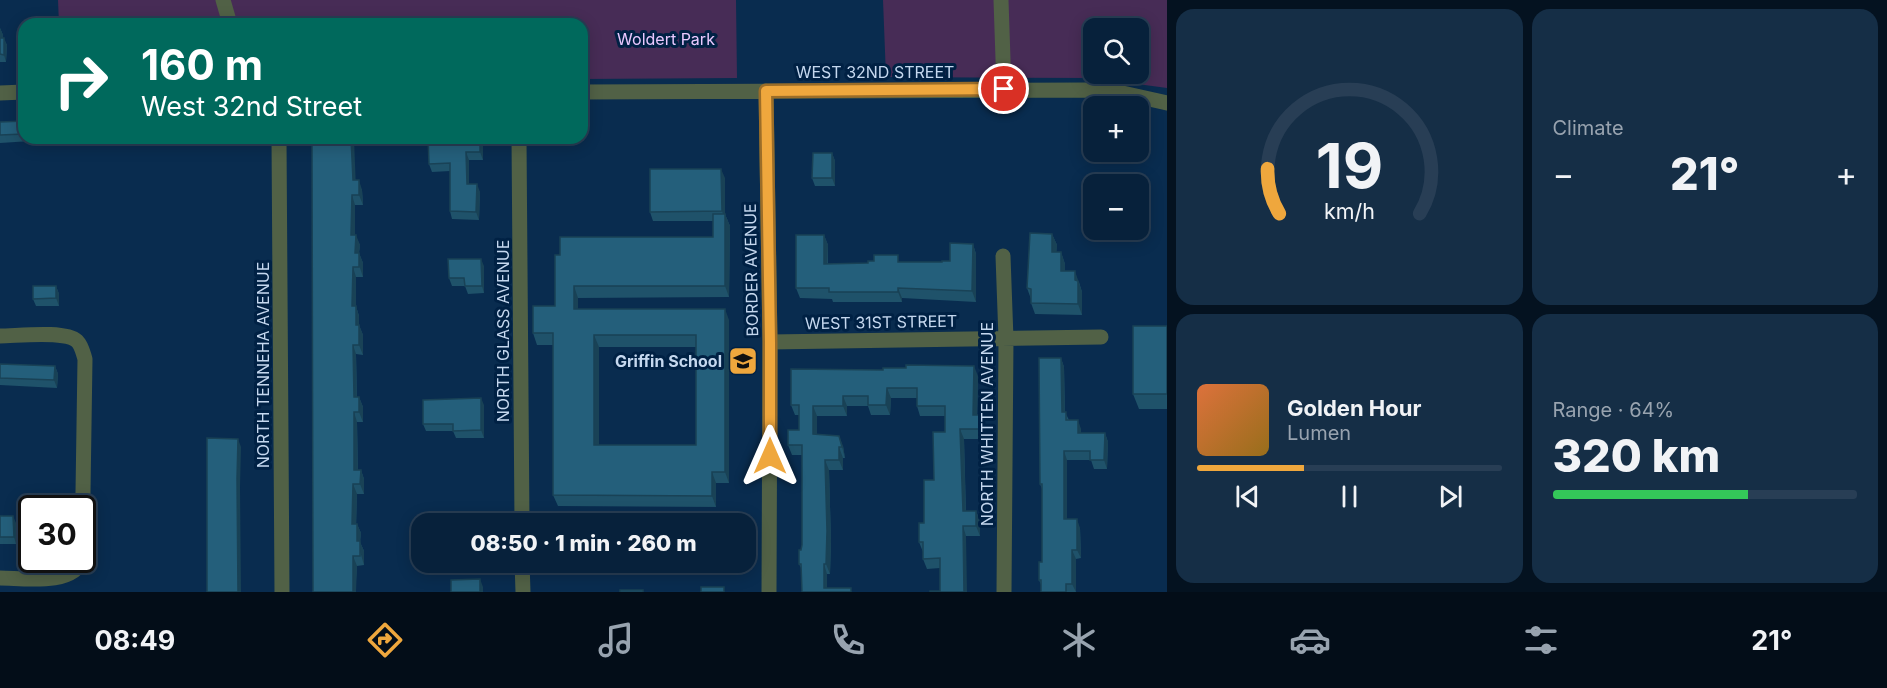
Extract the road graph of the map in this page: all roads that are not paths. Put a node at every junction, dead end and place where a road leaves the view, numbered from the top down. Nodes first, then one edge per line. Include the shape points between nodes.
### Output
1 (223, 0) edge
2 (1001, 0) edge
3 (228, 18) edge
4 (1004, 89) junction
5 (766, 91) junction
6 (18, 92) edge
7 (588, 92) edge
8 (0, 93) edge
9 (1167, 103) edge
10 (279, 144) edge
11 (519, 144) edge
12 (1003, 256) dead end
13 (0, 336) edge
14 (1101, 337) dead end
15 (1006, 339) junction
16 (770, 342) junction
17 (82, 495) edge
18 (522, 513) edge
19 (71, 573) edge
20 (522, 573) edge
21 (0, 578) edge
22 (282, 592) edge
23 (523, 592) edge
24 (769, 592) edge
25 (1005, 592) edge

1 - 3 street
2 - 4 street
4 - 5 street, WEST 32ND STREET
4 - 9 street, WEST 32ND STREET via 1102,90
5 - 7 street, WEST 32ND STREET
5 - 16 street, BORDER AVENUE
6 - 8 street
10 - 22 street, NORTH TENNEHA AVENUE
11 - 18 street, NORTH GLASS AVENUE
12 - 15 street, NORTH WHITTEN AVENUE
13 - 17 street via 57,336 78,342 85,359
14 - 15 street, WEST 31ST STREET
15 - 16 street, WEST 31ST STREET
15 - 25 street, NORTH WHITTEN AVENUE
16 - 24 street, BORDER AVENUE
19 - 21 street via 58,578
20 - 23 street

